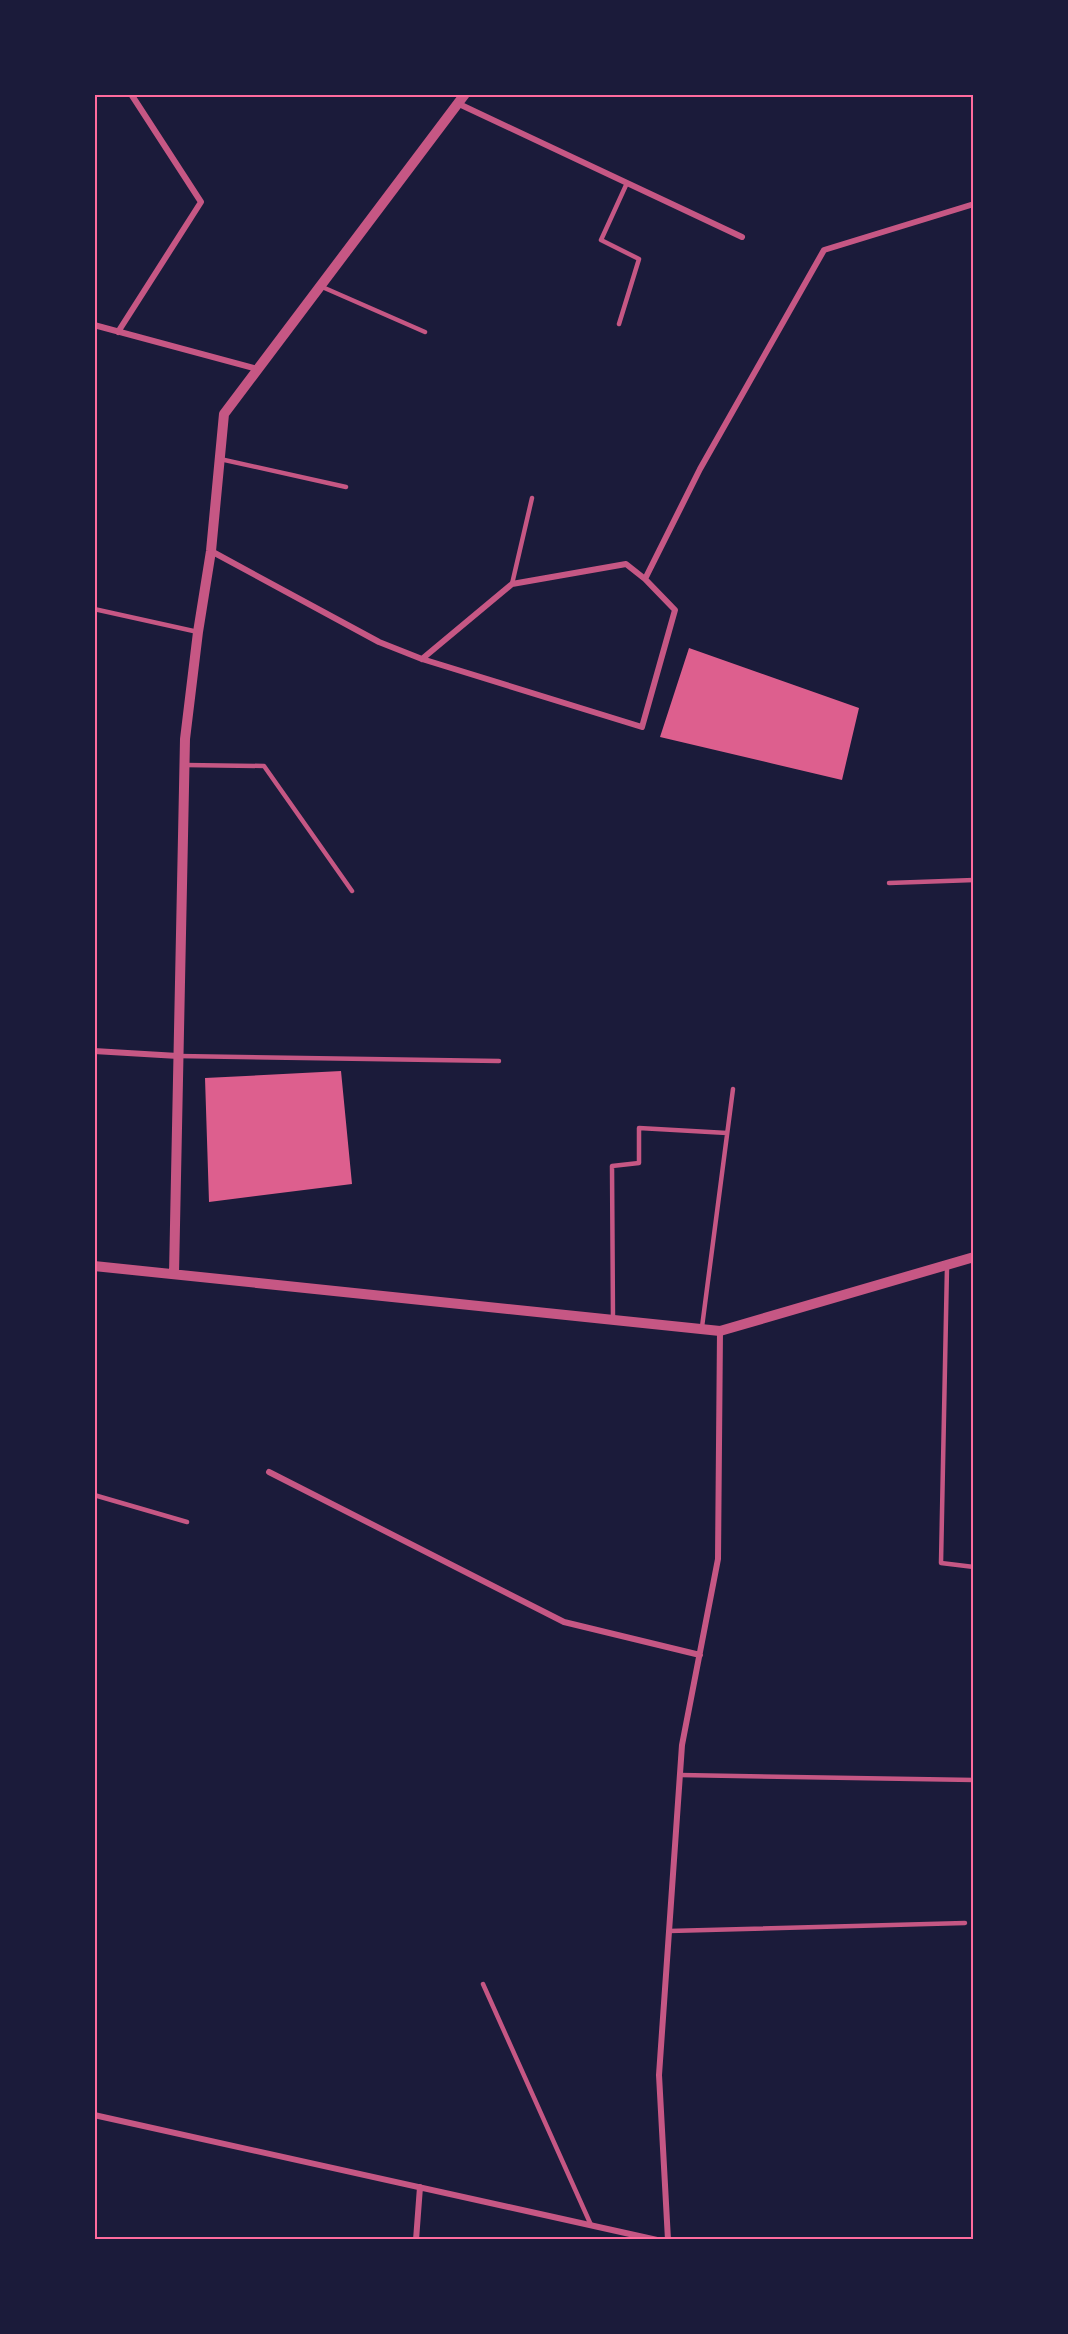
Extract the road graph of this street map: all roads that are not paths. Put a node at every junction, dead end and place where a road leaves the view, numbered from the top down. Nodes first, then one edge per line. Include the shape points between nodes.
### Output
1 (130, 94) edge
2 (465, 94) edge
3 (459, 104) junction
4 (627, 183) junction
5 (974, 204) edge
6 (742, 237) dead end
7 (320, 286) junction
8 (619, 324) dead end
9 (94, 325) edge
10 (118, 332) junction
11 (425, 332) dead end
12 (257, 369) junction
13 (220, 459) junction
14 (346, 488) dead end
15 (532, 498) dead end
16 (212, 550) junction
17 (645, 579) junction
18 (512, 585) junction
19 (94, 609) edge
20 (198, 632) junction
21 (422, 659) junction
22 (185, 765) junction
23 (974, 880) edge
24 (889, 883) dead end
25 (352, 891) dead end
26 (94, 1051) edge
27 (178, 1056) junction
28 (499, 1061) dead end
29 (733, 1089) dead end
30 (727, 1133) junction
31 (974, 1257) edge
32 (947, 1264) junction
33 (94, 1266) edge
34 (174, 1274) junction
35 (613, 1320) junction
36 (702, 1329) junction
37 (720, 1330) junction
38 (268, 1472) dead end
39 (94, 1495) edge
40 (187, 1522) dead end
41 (974, 1566) edge
42 (700, 1655) junction
43 (680, 1775) junction
44 (974, 1780) edge
45 (965, 1923) dead end
46 (669, 1931) junction
47 (483, 1984) dead end
48 (94, 2115) edge
49 (420, 2187) junction
50 (591, 2225) junction
51 (416, 2240) edge
52 (657, 2240) edge
53 (668, 2240) edge

1 - 10 street via 201,202
2 - 3 street
3 - 4 street
3 - 7 street
4 - 6 street
4 - 8 lane via 601,240 639,259
5 - 17 street via 824,250 700,469
7 - 11 lane
7 - 12 street
9 - 10 street
10 - 12 street
12 - 13 street via 224,414
13 - 14 lane
13 - 16 street
15 - 18 lane
16 - 20 street
16 - 21 street via 380,642
17 - 18 street via 626,564
17 - 21 street via 675,610 642,727
18 - 21 street
19 - 20 lane
20 - 22 street
22 - 25 lane via 264,766
22 - 27 street
23 - 24 lane
26 - 27 street
27 - 28 lane
27 - 34 street
29 - 30 lane
30 - 35 lane via 639,1128 639,1163 612,1166
30 - 36 lane
31 - 32 street
32 - 37 street
32 - 41 lane via 941,1563
33 - 34 street
34 - 35 street
35 - 36 street
36 - 37 street
37 - 42 street via 718,1559
38 - 42 street via 564,1622
39 - 40 lane
42 - 43 street
43 - 44 lane
43 - 46 street
45 - 46 lane
46 - 53 street via 659,2075
47 - 50 lane
48 - 49 street
49 - 50 street
49 - 51 street
50 - 52 street

